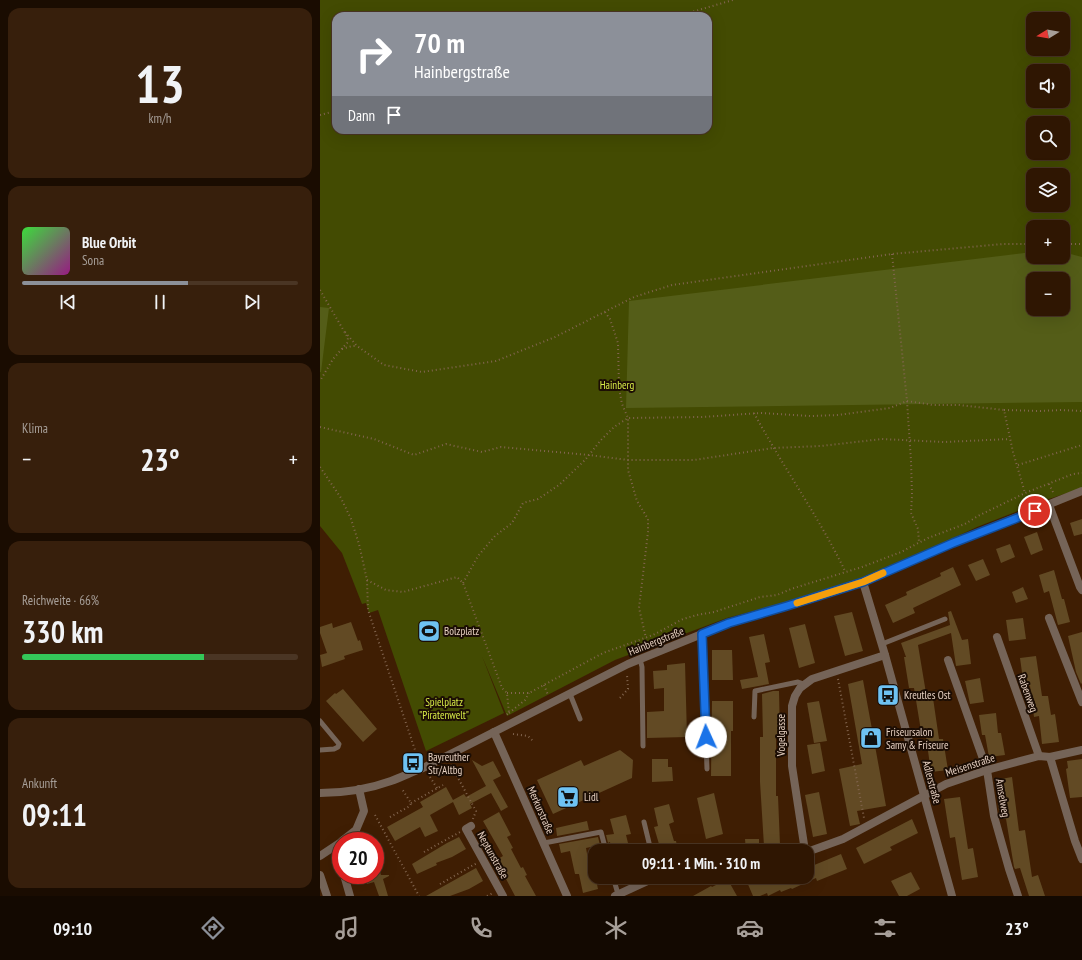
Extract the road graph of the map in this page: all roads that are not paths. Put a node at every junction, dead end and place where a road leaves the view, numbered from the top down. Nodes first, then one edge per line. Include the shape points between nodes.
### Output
1 (1082, 491) edge
2 (1049, 505) junction
3 (863, 582) junction
4 (1082, 590) edge
5 (1049, 618) dead end
6 (945, 619) dead end
7 (702, 634) junction
8 (997, 637) dead end
9 (882, 644) junction
10 (885, 655) junction
11 (640, 659) junction
12 (948, 660) dead end
13 (804, 684) junction
14 (570, 694) junction
15 (1082, 702) edge
16 (754, 717) dead end
17 (580, 719) dead end
18 (320, 721) edge
19 (494, 732) junction
20 (643, 746) dead end
21 (320, 750) edge
22 (1082, 750) edge
23 (1039, 756) junction
24 (1050, 757) junction
25 (707, 769) dead end
26 (987, 770) junction
27 (359, 789) junction
28 (320, 793) edge
29 (924, 796) junction
30 (644, 822) dead end
31 (469, 827) road end
32 (353, 832) edge
33 (544, 843) junction
34 (604, 844) edge
35 (649, 844) edge
36 (805, 844) edge
37 (332, 848) edge
38 (814, 849) edge
39 (320, 856) edge
40 (1082, 859) edge
41 (320, 875) edge
42 (347, 884) edge
43 (614, 884) edge
44 (640, 884) edge
45 (616, 895) edge
46 (327, 896) edge
47 (350, 896) edge
48 (503, 896) edge
49 (567, 896) edge
50 (952, 896) edge
51 (1018, 896) edge

1 - 2 street, Hainbergstraße
2 - 3 street, Hainbergstraße
2 - 4 street
3 - 7 street, Hainbergstraße via 729,623
3 - 9 street, Adlerstraße
5 - 15 street
6 - 9 lane
7 - 11 street, Hainbergstraße
7 - 25 lane
8 - 23 street, Rabenweg
9 - 10 street, Adlerstraße
10 - 13 street via 812,679
10 - 29 street, Adlerstraße
11 - 14 street, Hainbergstraße
11 - 20 lane
12 - 26 street, Amselweg
13 - 16 lane via 798,682 755,691
13 - 36 street, Vogelgasse via 795,696 792,706 792,766
14 - 17 lane
14 - 19 street, Hainbergstraße
18 - 21 lane via 339,744 334,749
19 - 27 street, Hainbergstraße via 423,768 390,781
19 - 33 street, Merkurstraße
22 - 24 street, Meisenstraße
23 - 24 street, Meisenstraße
23 - 26 street, Meisenstraße
24 - 40 street
26 - 29 street, Meisenstraße via 946,784
26 - 51 street, Amselweg via 994,816
27 - 28 street, Hainbergstraße
27 - 32 street via 364,811
29 - 38 street, Meisenstraße via 843,839
29 - 50 street, Adlerstraße
30 - 35 lane
31 - 48 street, Neptunstraße via 483,860
33 - 34 lane via 601,832
33 - 49 street, Merkurstraße
37 - 39 street
41 - 46 street
42 - 47 street
43 - 45 lane
44 - 45 street

